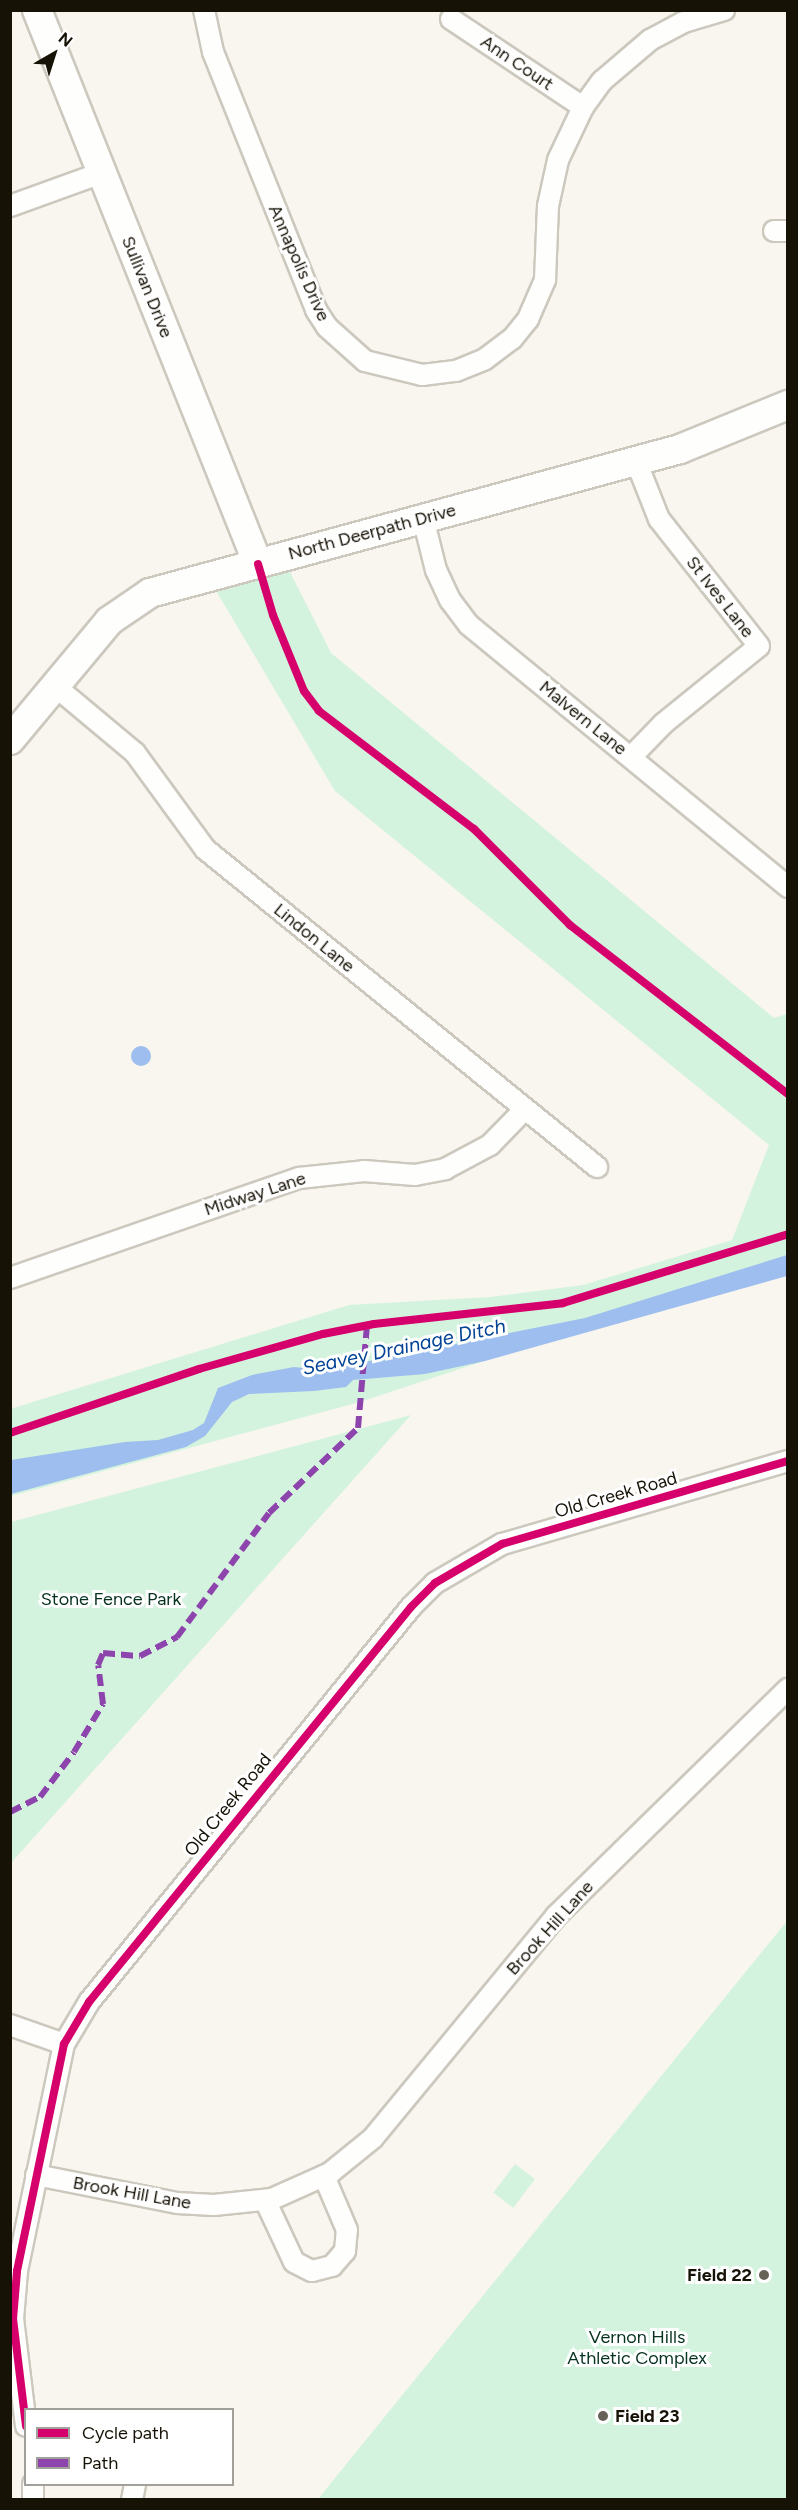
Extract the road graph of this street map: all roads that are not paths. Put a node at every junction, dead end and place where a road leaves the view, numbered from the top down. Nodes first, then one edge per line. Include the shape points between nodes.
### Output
1 (38, 10) edge
2 (204, 10) edge
3 (724, 10) edge
4 (451, 19) dead end
5 (583, 107) junction
6 (101, 173) junction
7 (10, 206) edge
8 (788, 405) edge
9 (636, 461) junction
10 (423, 518) junction
11 (258, 564) junction
12 (55, 686) junction
13 (10, 740) edge
14 (631, 757) junction
15 (788, 887) edge
16 (524, 1110) junction
17 (597, 1167) dead end
18 (10, 1278) edge
19 (788, 1461) edge
20 (788, 1689) edge
21 (10, 2025) edge
22 (64, 2044) junction
23 (36, 2175) junction
24 (324, 2176) junction
25 (265, 2200) junction
26 (24, 2410) edge

1 - 6 street, Sullivan Drive
2 - 5 street, Annapolis Drive via 213,52 316,310 352,353 385,369 422,375 456,371 501,349 528,319 545,280 552,183 568,135
3 - 5 street, Annapolis Drive via 684,22 650,40 602,81
4 - 5 street, Ann Court
6 - 7 street
6 - 11 street, Sullivan Drive
8 - 9 street, North Deerpath Drive via 680,449
9 - 10 street, North Deerpath Drive
9 - 14 street, St Ives Lane via 659,519 759,646 664,723
10 - 11 street, North Deerpath Drive
10 - 14 street, Malvern Lane via 436,570 450,600 469,626
11 - 12 street, North Deerpath Drive via 181,582 126,607
12 - 13 street, North Deerpath Drive
12 - 16 street, Lindon Lane via 135,753 205,849
14 - 15 street, Malvern Lane
16 - 17 street, Lindon Lane
16 - 18 street, Midway Lane via 490,1145 445,1169 415,1175 364,1171 299,1178
19 - 22 street, Old Creek Road via 502,1544 435,1583 411,1606 169,1901 89,2002
20 - 24 street, Brook Hill Lane via 556,1916 373,2138
21 - 22 street
22 - 23 street, Old Creek Road
23 - 25 street, Brook Hill Lane via 177,2203 214,2205
23 - 26 street, Old Creek Road via 17,2271 13,2319
24 - 25 street, Brook Hill Lane
24 - 25 street via 347,2230 345,2251 332,2266 312,2271 294,2262

